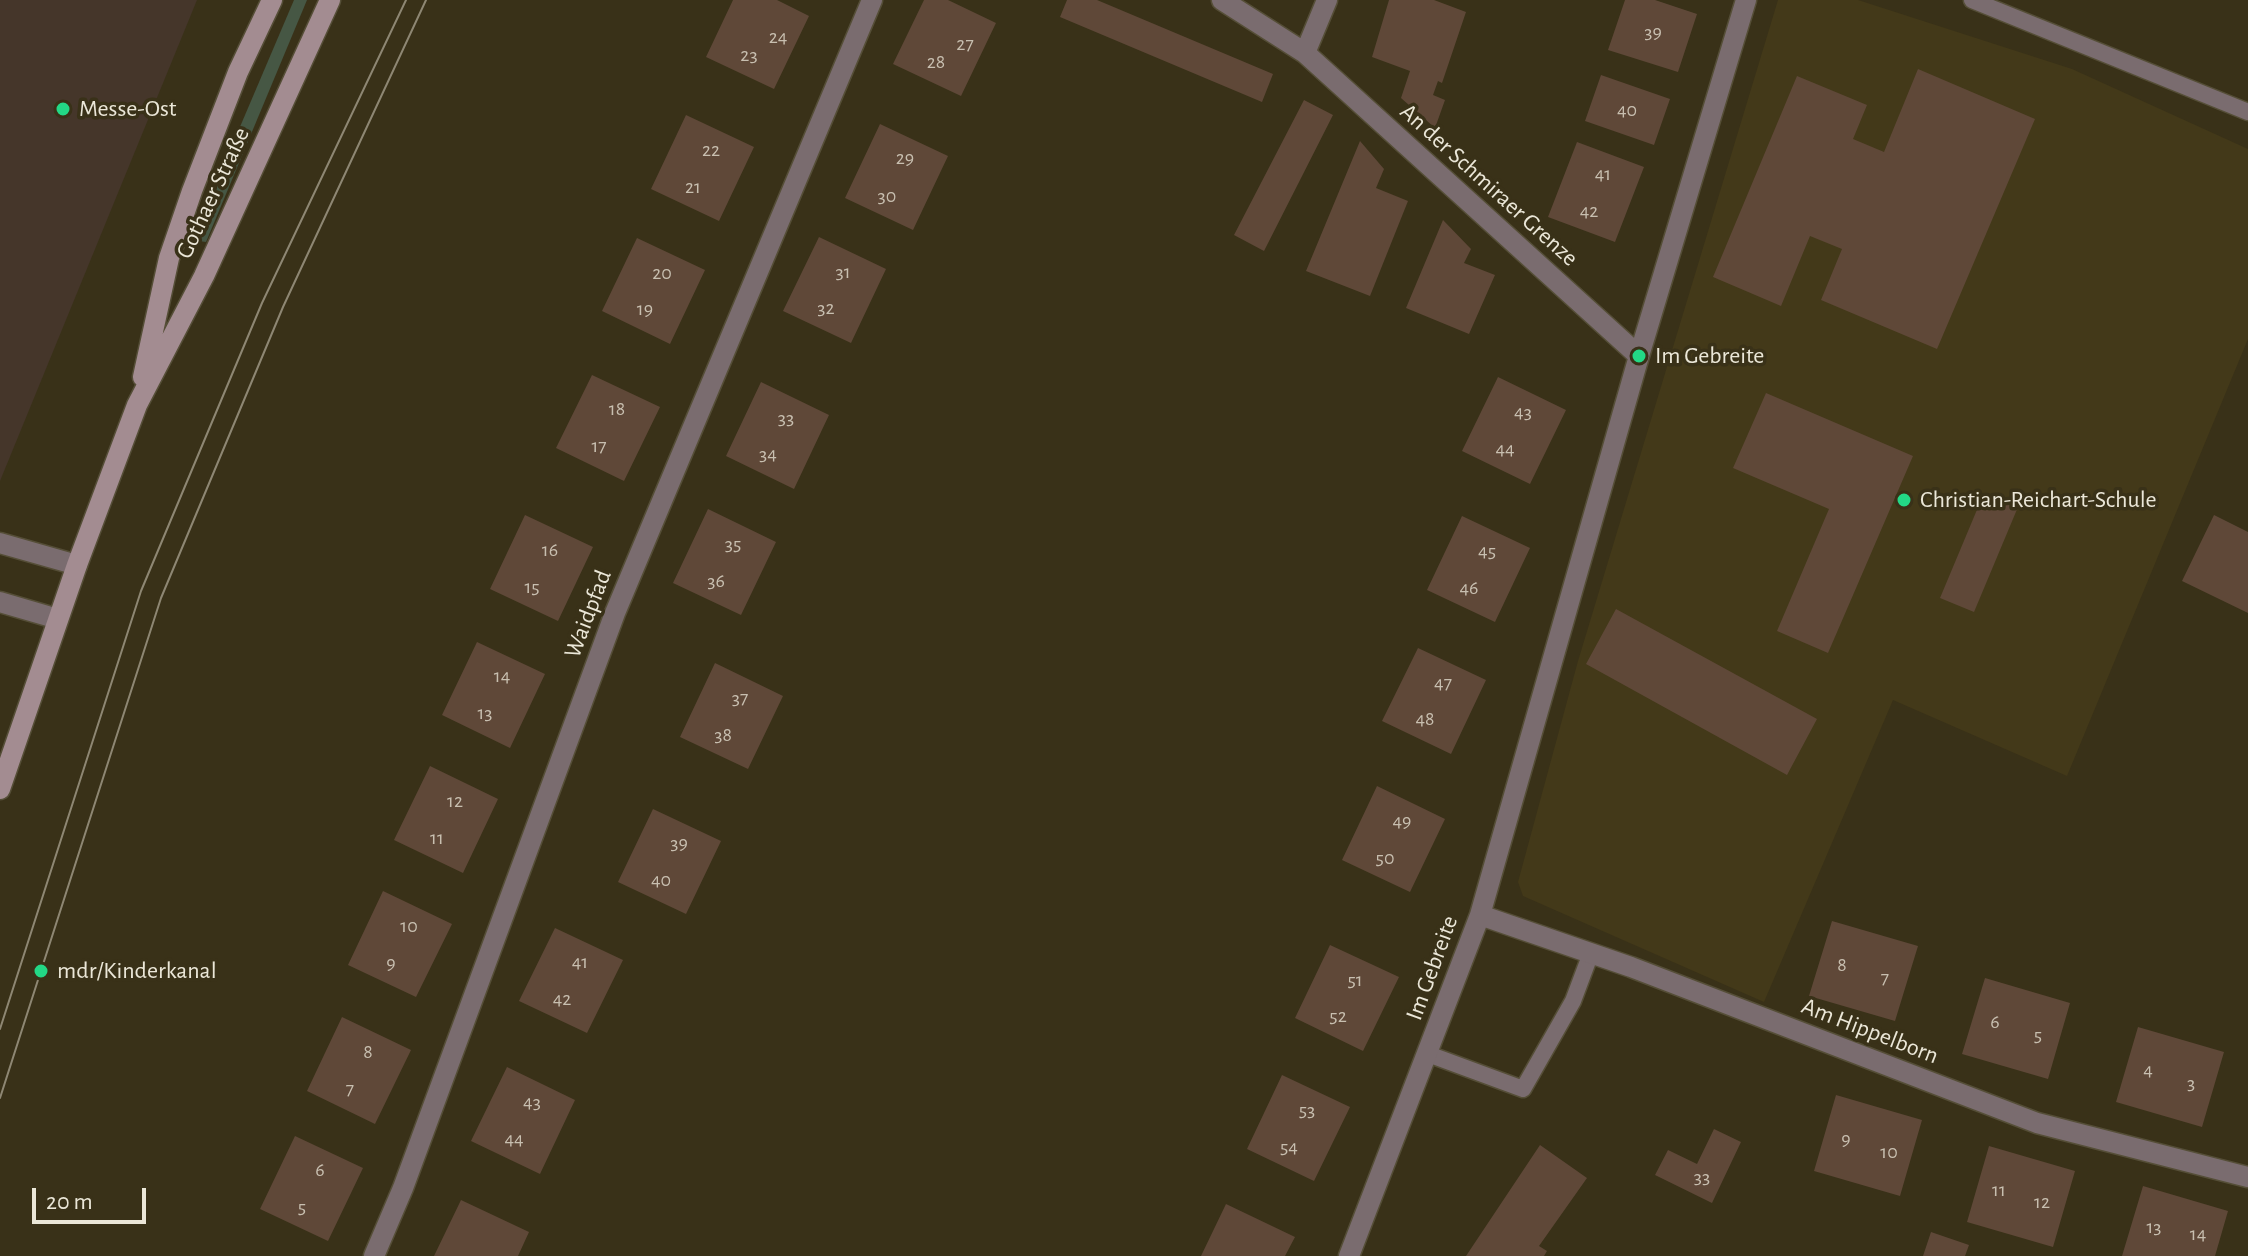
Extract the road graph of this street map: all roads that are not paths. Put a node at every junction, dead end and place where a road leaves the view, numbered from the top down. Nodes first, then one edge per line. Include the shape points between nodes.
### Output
1 (272, 0) edge
2 (330, 0) edge
3 (872, 0) edge
4 (1222, 0) edge
5 (1327, 0) edge
6 (1746, 0) edge
7 (1972, 0) edge
8 (1305, 53) junction
9 (2248, 112) edge
10 (1639, 356) junction
11 (137, 405) junction
12 (0, 543) edge
13 (77, 565) junction
14 (0, 602) edge
15 (58, 619) junction
16 (0, 789) edge
17 (1480, 915) junction
18 (1591, 953) junction
19 (1428, 1054) junction
20 (2248, 1177) edge
21 (374, 1256) edge
22 (1349, 1256) edge

1 - 11 main road, Gothaer Straße via 238,72 169,258
2 - 11 main road, Gothaer Straße via 204,276
3 - 21 street, Waidpfad via 615,613
4 - 8 street, An der Schmiraer Grenze
5 - 8 street
6 - 10 street, Im Gebreite
7 - 9 lane
8 - 10 street, An der Schmiraer Grenze
10 - 17 street, Im Gebreite
11 - 13 main road, Gothaer Straße
12 - 13 street
13 - 15 main road, Gothaer Straße
14 - 15 street
15 - 16 main road, Gothaer Straße
17 - 18 street, Am Hippelborn
17 - 19 street, Im Gebreite
18 - 19 lane via 1573,1001 1523,1089
18 - 20 street, Am Hippelborn via 2037,1123
19 - 22 street, Im Gebreite

